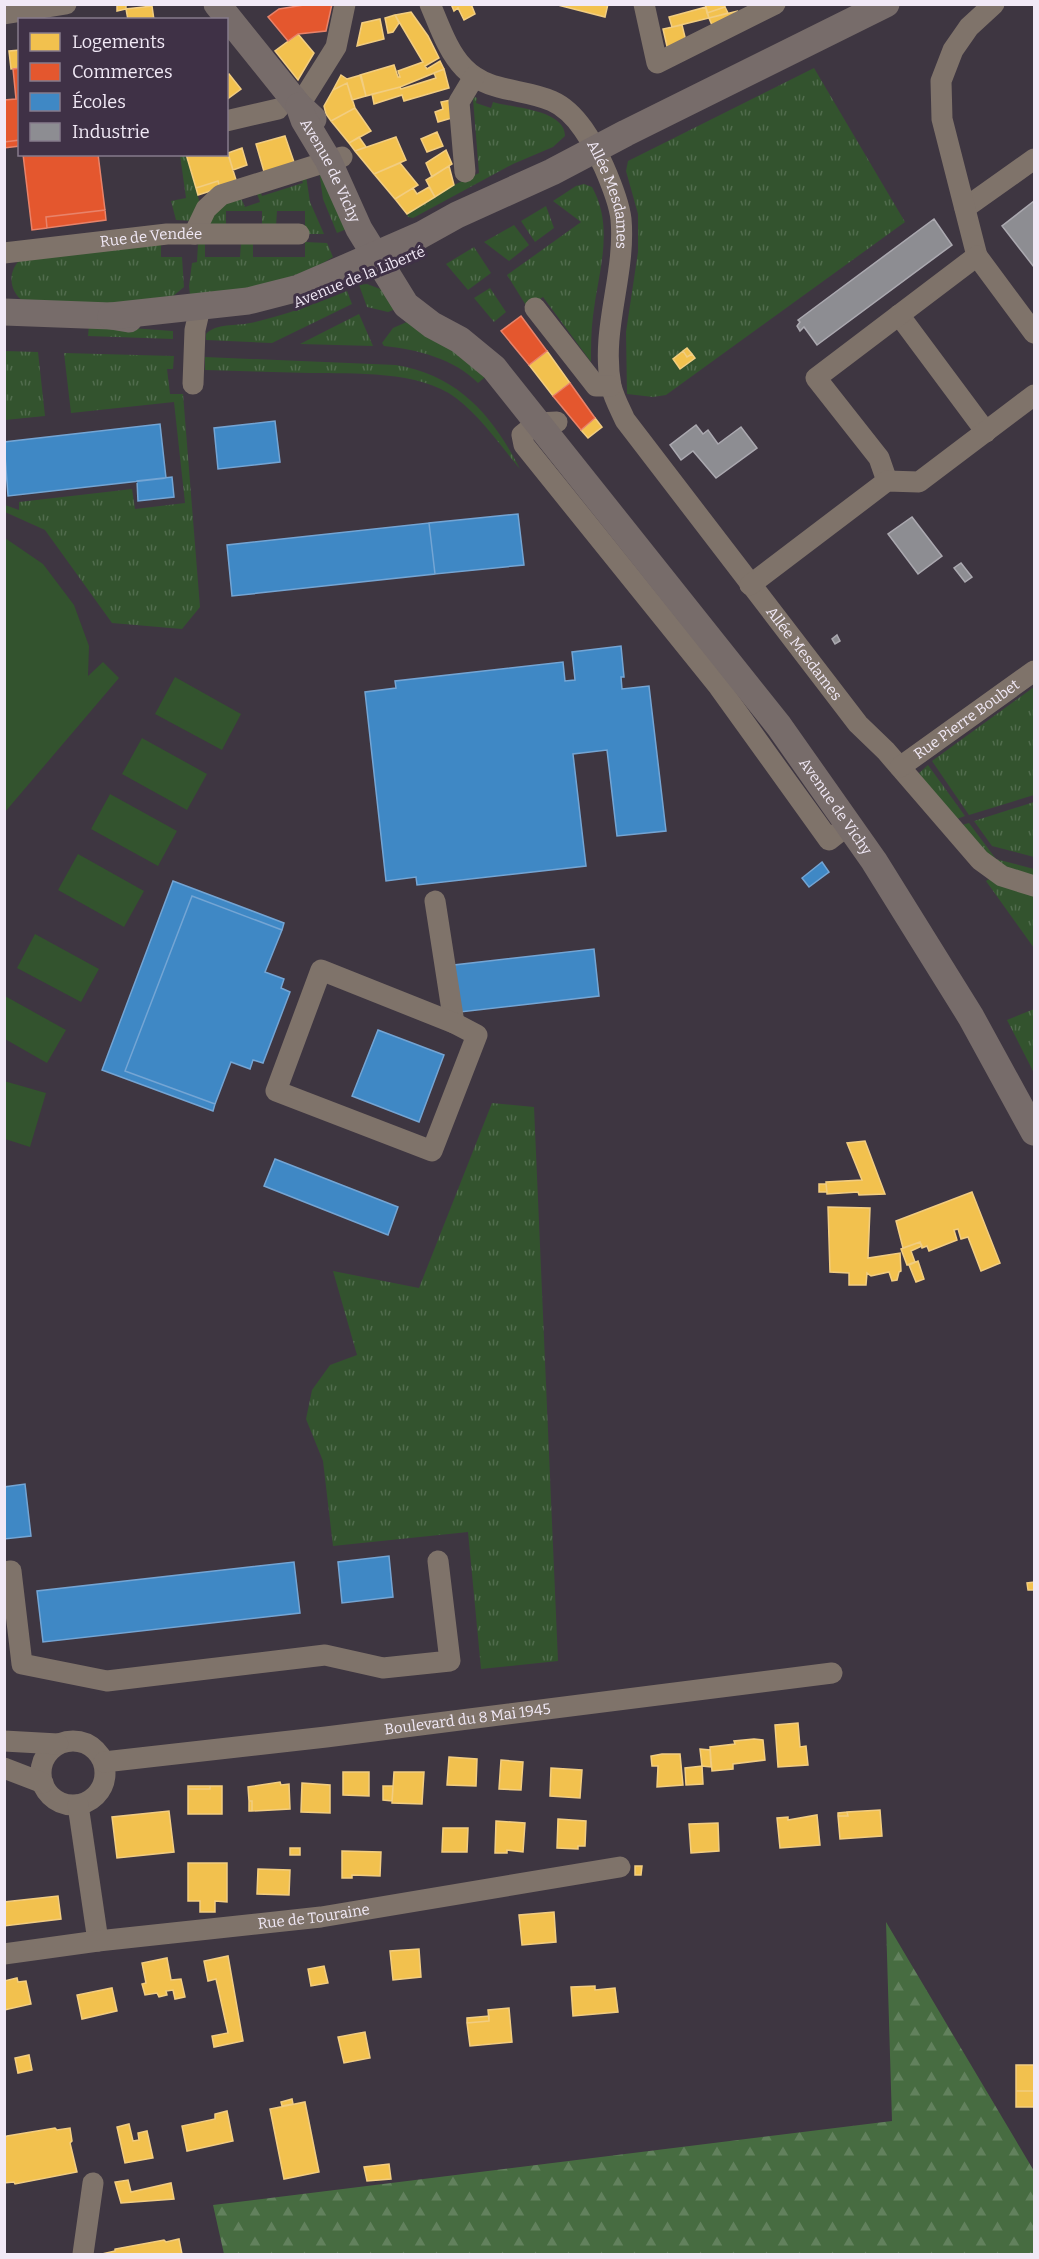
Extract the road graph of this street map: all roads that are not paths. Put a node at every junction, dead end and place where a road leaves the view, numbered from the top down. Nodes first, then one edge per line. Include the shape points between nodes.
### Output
1 (66, 4) edge
2 (217, 4) edge
3 (345, 4) edge
4 (430, 4) edge
5 (644, 4) edge
6 (775, 4) edge
7 (886, 4) edge
8 (994, 4) edge
9 (4, 14) edge
10 (227, 18) edge
11 (228, 20) edge
12 (474, 77) junction
13 (289, 107) junction
14 (228, 121) edge
15 (595, 151) junction
16 (335, 158) junction
17 (1035, 159) edge
18 (465, 172) dead end
19 (965, 208) junction
20 (194, 234) junction
21 (299, 234) dead end
22 (4, 253) edge
23 (978, 256) junction
24 (387, 259) junction
25 (536, 308) dead end
26 (4, 312) edge
27 (899, 315) junction
28 (199, 317) junction
29 (1035, 333) edge
30 (193, 384) dead end
31 (611, 386) junction
32 (1035, 395) edge
33 (547, 422) junction
34 (986, 432) junction
35 (887, 481) junction
36 (750, 585) junction
37 (1035, 671) edge
38 (900, 767) junction
39 (838, 832) junction
40 (1035, 886) edge
41 (435, 901) dead end
42 (454, 1023) junction
43 (1035, 1132) edge
44 (438, 1561) dead end
45 (4, 1572) edge
46 (831, 1673) dead end
47 (4, 1741) edge
48 (58, 1744) junction
49 (104, 1762) junction
50 (4, 1768) edge
51 (43, 1783) junction
52 (78, 1805) junction
53 (620, 1867) dead end
54 (98, 1941) junction
55 (4, 1954) edge
56 (93, 2183) dead end
57 (83, 2254) edge

1 - 9 street
2 - 10 main road, Avenue de Vichy
3 - 13 street via 336,47
4 - 12 street, Allée Mesdames via 455,57
5 - 6 street via 657,63
7 - 15 main road, Avenue de la Liberté
8 - 19 street via 969,27 953,50 941,81 942,119
11 - 13 main road, Avenue de Vichy
12 - 15 street, Allée Mesdames via 500,88 554,101 577,120
12 - 18 street via 459,102
13 - 14 street
13 - 16 main road, Avenue de Vichy
15 - 24 main road, Avenue de la Liberté via 457,215
15 - 31 street, Allée Mesdames via 621,218 621,259 610,322
16 - 20 street via 221,195 206,209
16 - 24 main road, Avenue de Vichy via 375,223
17 - 19 street
19 - 23 street
20 - 21 street, Rue de Vendée
20 - 22 street, Rue de Vendée
23 - 27 street
23 - 29 street
24 - 28 main road, Avenue de la Liberté via 304,302 251,317
24 - 33 main road, Avenue de Vichy via 406,305 494,368
25 - 31 street via 596,386
26 - 28 main road, Avenue de la Liberté via 111,316 177,326
27 - 34 street
27 - 35 street via 816,378 879,458
28 - 30 street
31 - 36 street, Allée Mesdames via 625,420
32 - 34 street
33 - 39 main road, Avenue de Vichy via 603,504 779,726
33 - 39 street via 522,435 524,445
34 - 35 street via 919,482
35 - 36 street
36 - 38 street, Allée Mesdames via 858,724
37 - 38 street, Rue Pierre Boubet
38 - 40 street, Allée Mesdames via 985,865 1002,876
39 - 43 main road, Avenue de Vichy via 874,861 971,1017
41 - 42 street
42 - 42 street via 477,1035 432,1151 276,1091 321,970
44 - 45 street via 450,1660 383,1668 325,1655 107,1681 22,1664 11,1571
46 - 49 street, Boulevard du 8 Mai 1945
47 - 48 street
48 - 49 street via 80,1741 99,1752
48 - 51 street via 45,1757
49 - 52 street via 105,1782 100,1791 87,1803
50 - 51 street
51 - 52 street via 56,1801
52 - 54 street
53 - 54 street, Rue de Touraine via 321,1917
54 - 55 street, Rue de Touraine
56 - 57 street

